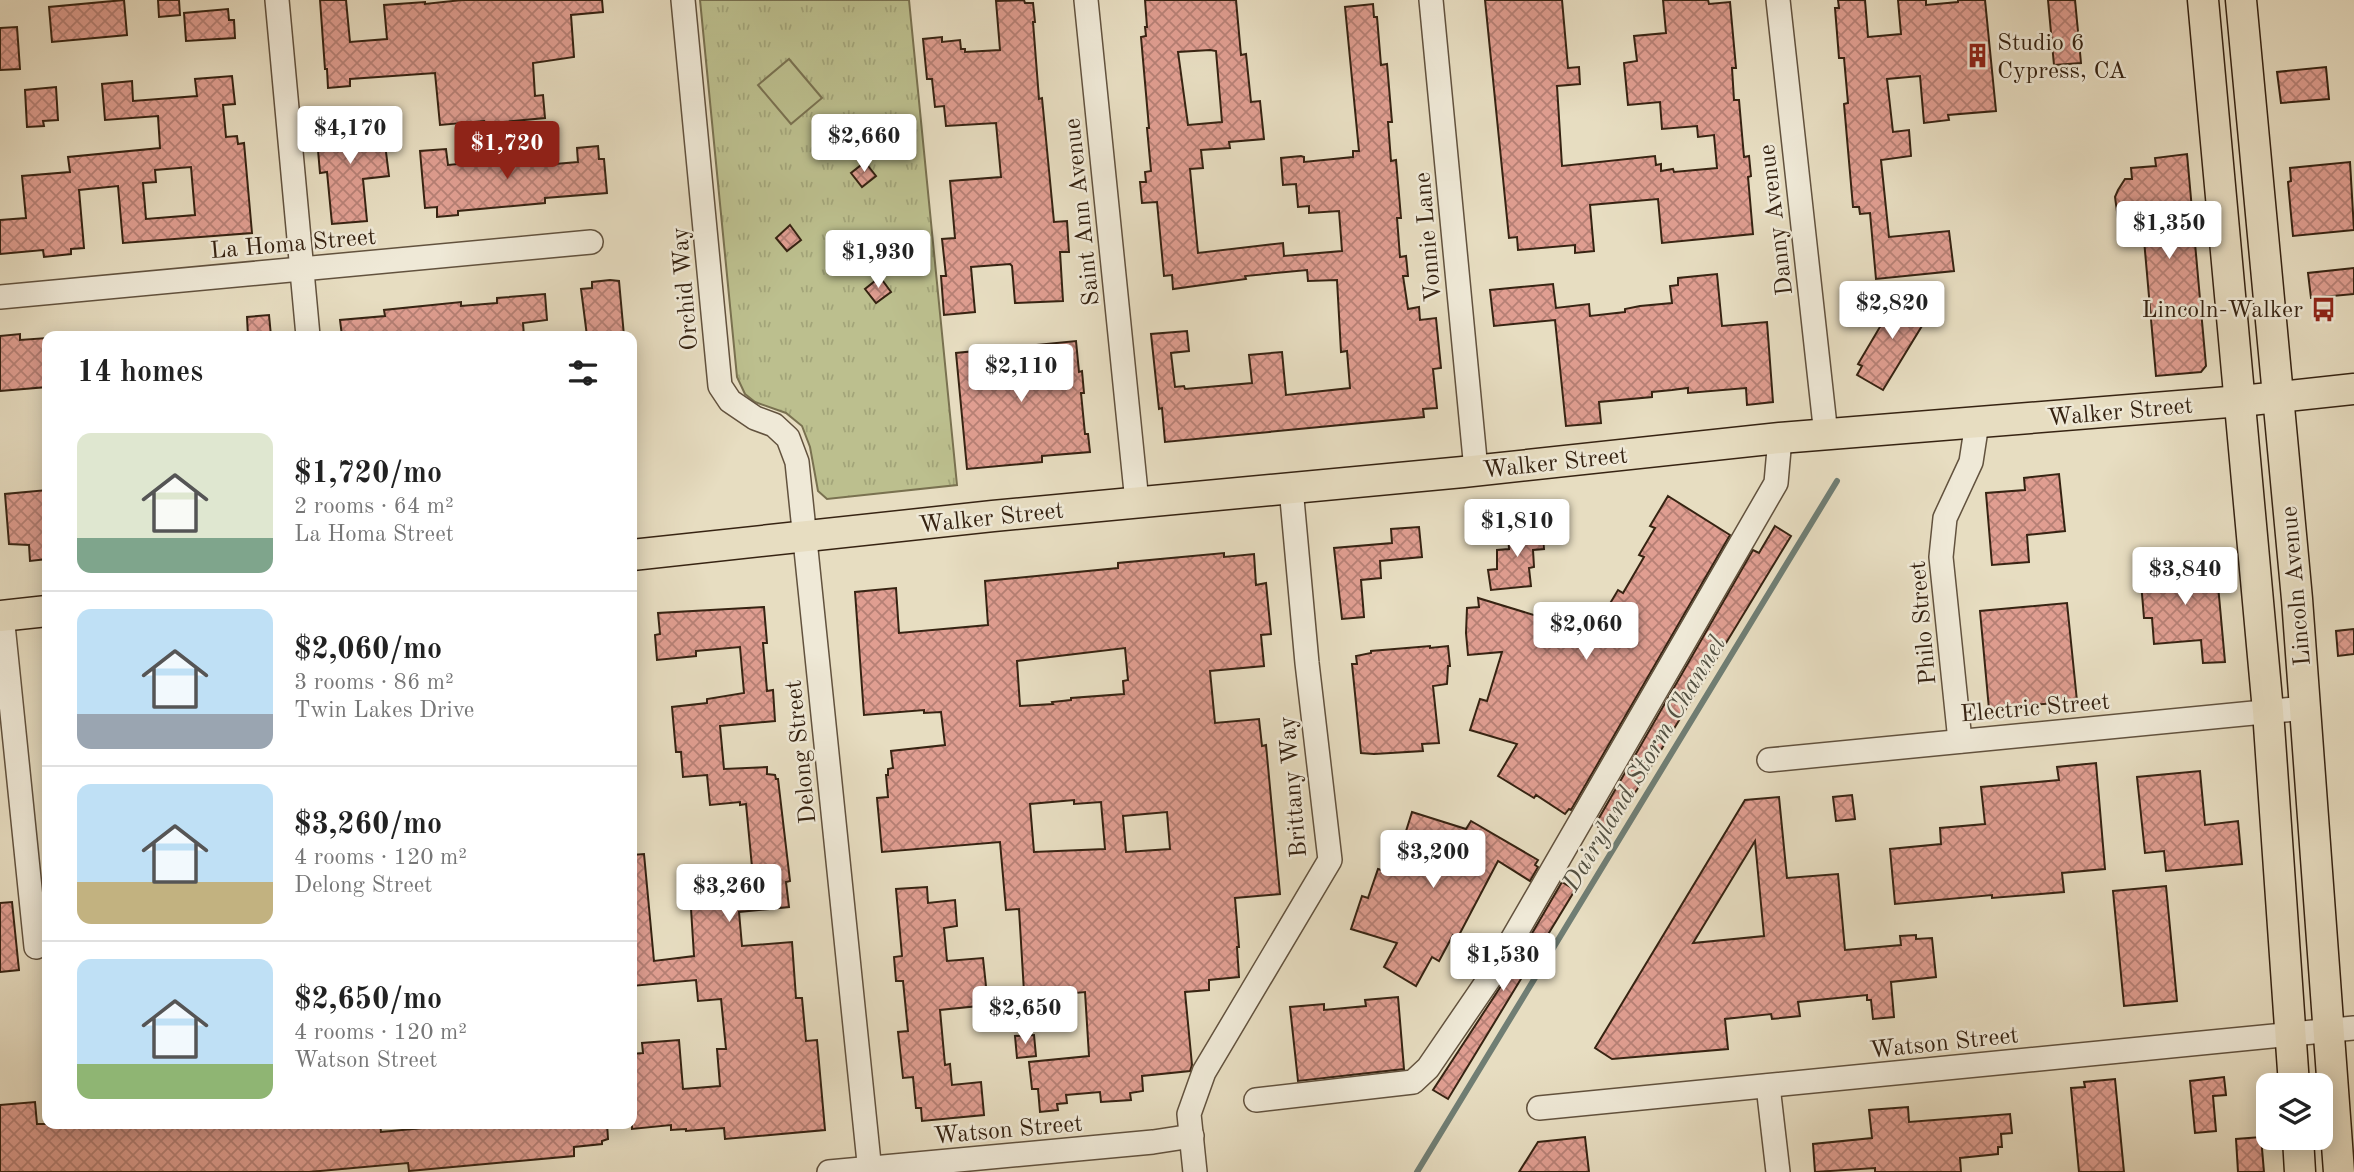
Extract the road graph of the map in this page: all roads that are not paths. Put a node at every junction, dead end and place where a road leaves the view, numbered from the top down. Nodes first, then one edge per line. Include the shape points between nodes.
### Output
1 (276, 0) edge
2 (683, 0) edge
3 (1086, 0) edge
4 (1431, 0) edge
5 (1778, 0) edge
6 (2203, 0) edge
7 (2241, 0) edge
8 (592, 242) dead end
9 (302, 268) junction
10 (0, 297) edge
11 (308, 331) edge
12 (2354, 389) edge
13 (2277, 397) junction
14 (2241, 401) junction
15 (1977, 423) junction
16 (1826, 435) junction
17 (1780, 438) junction
18 (1476, 470) junction
19 (1291, 488) junction
20 (1137, 502) junction
21 (803, 536) junction
22 (637, 554) edge
23 (42, 612) edge
24 (1, 616) edge
25 (2305, 708) junction
26 (2268, 711) junction
27 (1960, 741) junction
28 (1769, 760) dead end
29 (36, 947) dead end
30 (2341, 1029) edge
31 (2290, 1035) junction
32 (2293, 1073) edge
33 (1768, 1086) junction
34 (1256, 1100) dead end
35 (1539, 1108) dead end
36 (1192, 1136) junction
37 (2299, 1150) edge
38 (869, 1170) edge
39 (829, 1172) edge
40 (1195, 1172) edge
41 (1778, 1172) edge
42 (2300, 1172) edge
43 (2339, 1172) edge

1 - 9 street
2 - 21 street, Orchid Way via 720,386 730,401 788,438 797,462
3 - 20 street, Saint Ann Avenue
4 - 18 street, Vonnie Lane
5 - 16 street, Danny Avenue
6 - 14 main road, Lincoln Avenue
7 - 13 main road, Lincoln Avenue
8 - 9 street, La Homa Street
9 - 10 street, La Homa Street
9 - 11 street
12 - 13 main road, Walker Street
13 - 14 main road, Walker Street
13 - 25 main road, Lincoln Avenue
14 - 15 main road, Walker Street
14 - 26 main road, Lincoln Avenue
15 - 16 main road, Walker Street
15 - 27 street, Philo Street via 1971,462 1945,518 1941,557
16 - 17 main road, Walker Street
17 - 18 main road, Walker Street
17 - 34 street via 1776,483 1491,976 1428,1068 1413,1082
18 - 19 main road, Walker Street
19 - 20 main road, Walker Street
19 - 36 street, Brittany Way via 1329,860 1204,1072 1189,1114
20 - 21 main road, Walker Street
21 - 22 main road, Walker Street
21 - 38 street, Delong Street
23 - 24 main road
24 - 29 street
25 - 26 street, Electric Street
25 - 30 main road, Lincoln Avenue
26 - 27 street, Electric Street
26 - 31 main road, Lincoln Avenue
27 - 28 street, Electric Street
30 - 31 street, Watson Street
30 - 43 main road, Lincoln Avenue
31 - 32 main road, Lincoln Avenue
31 - 33 street, Watson Street
33 - 35 street, Watson Street
33 - 41 street
36 - 38 street, Watson Street
36 - 40 street, Brittany Way
37 - 42 main road
38 - 39 street, Watson Street

